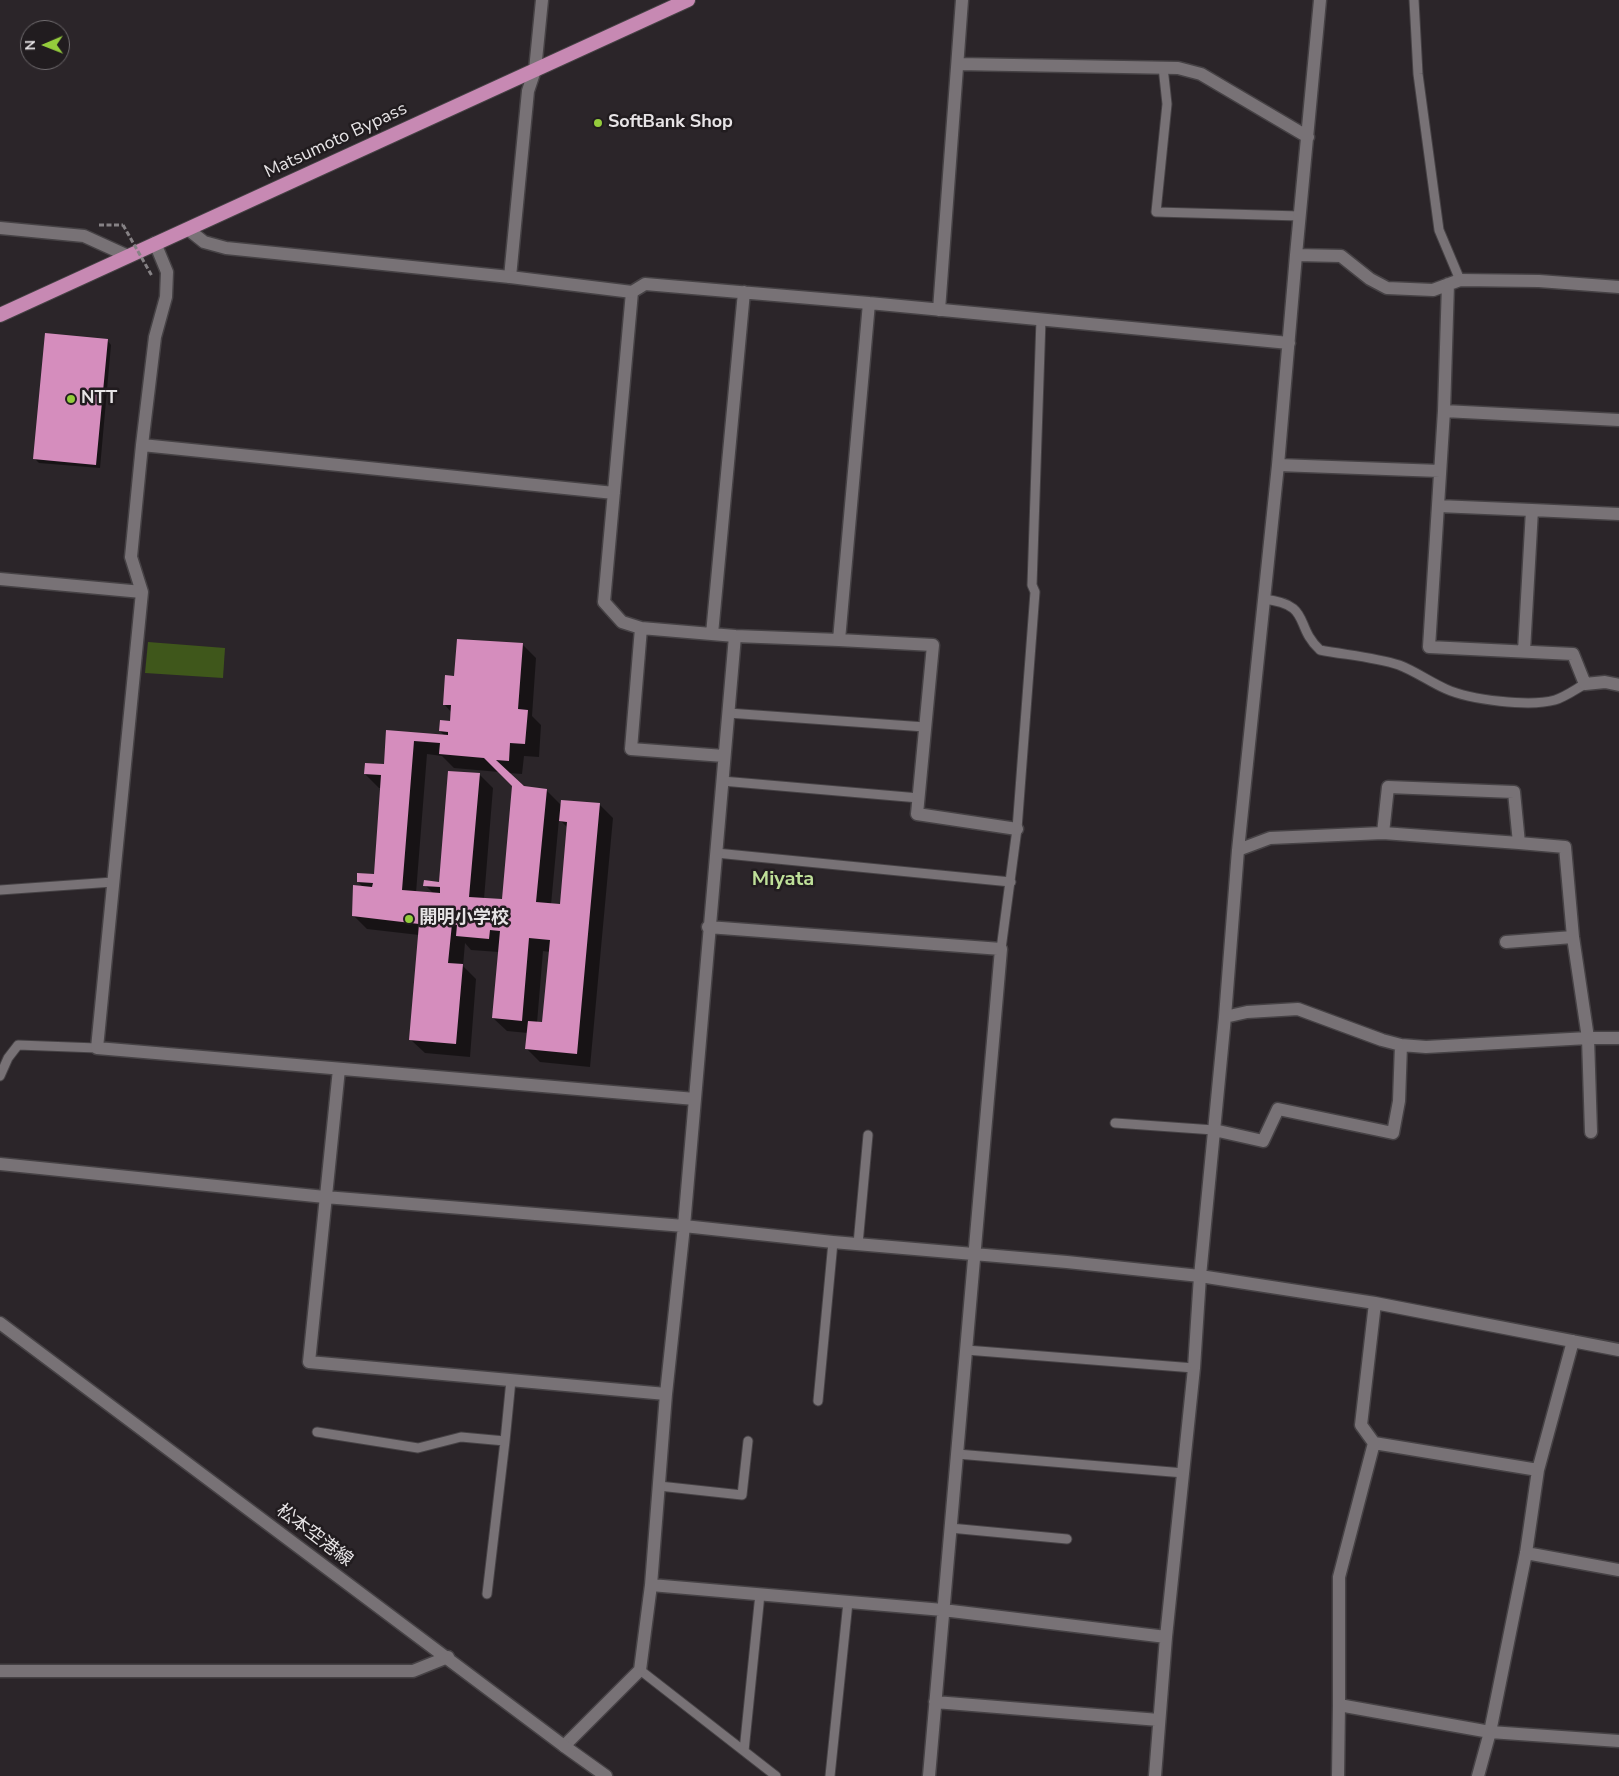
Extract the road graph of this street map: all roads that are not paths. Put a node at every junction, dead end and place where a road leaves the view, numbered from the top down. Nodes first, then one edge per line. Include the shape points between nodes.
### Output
1 (542, 0) edge
2 (688, 0) edge
3 (962, 0) edge
4 (1320, 0) edge
5 (1414, 0) edge
6 (958, 64) junction
7 (1163, 67) junction
8 (535, 70) junction
9 (1308, 137) junction
10 (1300, 216) junction
11 (0, 228) edge
12 (188, 230) junction
13 (155, 243) junction
14 (1296, 255) junction
15 (128, 256) junction
16 (510, 277) junction
17 (1454, 282) junction
18 (1619, 287) edge
19 (632, 292) junction
20 (744, 292) junction
21 (869, 302) junction
22 (939, 310) junction
23 (0, 315) edge
24 (1041, 319) junction
25 (1288, 343) junction
26 (1444, 411) junction
27 (1619, 420) edge
28 (142, 445) junction
29 (1278, 465) junction
30 (1440, 471) junction
31 (614, 493) junction
32 (1438, 506) junction
33 (1532, 510) junction
34 (1619, 514) edge
35 (0, 579) edge
36 (142, 592) junction
37 (1264, 599) junction
38 (641, 628) junction
39 (712, 634) junction
40 (735, 636) junction
41 (839, 640) junction
42 (1524, 651) junction
43 (1586, 684) junction
44 (1619, 685) edge
45 (728, 713) junction
46 (925, 727) junction
47 (724, 756) junction
48 (722, 781) junction
49 (919, 798) junction
50 (1018, 828) junction
51 (1383, 833) junction
52 (1519, 843) junction
53 (1238, 850) junction
54 (716, 853) junction
55 (113, 882) junction
56 (1011, 882) junction
57 (0, 890) edge
58 (708, 926) junction
59 (1573, 938) junction
60 (1506, 942) dead end
61 (1001, 949) junction
62 (1225, 1017) junction
63 (1588, 1038) junction
64 (1619, 1038) edge
65 (1401, 1045) junction
66 (97, 1048) junction
67 (339, 1069) junction
68 (0, 1076) edge
69 (695, 1099) junction
70 (1115, 1123) dead end
71 (1214, 1130) junction
72 (1591, 1132) dead end
73 (868, 1135) dead end
74 (0, 1164) edge
75 (325, 1197) junction
76 (684, 1226) junction
77 (833, 1242) junction
78 (858, 1244) junction
79 (974, 1255) junction
80 (1200, 1276) junction
81 (1375, 1303) junction
82 (0, 1324) edge
83 (1574, 1341) junction
84 (966, 1350) junction
85 (1619, 1350) edge
86 (1194, 1368) junction
87 (511, 1380) junction
88 (666, 1394) junction
89 (818, 1401) dead end
90 (317, 1432) dead end
91 (505, 1441) junction
92 (748, 1441) dead end
93 (1374, 1442) junction
94 (957, 1454) junction
95 (1538, 1470) junction
96 (1184, 1473) junction
97 (659, 1486) junction
98 (950, 1528) junction
99 (1067, 1540) dead end
100 (1526, 1553) junction
101 (1619, 1570) edge
102 (651, 1584) junction
103 (487, 1594) dead end
104 (760, 1594) junction
105 (848, 1602) junction
106 (943, 1610) junction
107 (1166, 1637) junction
108 (448, 1658) junction
109 (640, 1670) junction
110 (0, 1671) edge
111 (935, 1702) junction
112 (1339, 1705) junction
113 (1159, 1720) junction
114 (1490, 1732) junction
115 (1619, 1741) edge
116 (564, 1746) junction
117 (744, 1751) junction
118 (606, 1776) edge
119 (776, 1776) edge
120 (830, 1776) edge
121 (929, 1776) edge
122 (1155, 1776) edge
123 (1338, 1776) edge
124 (1478, 1776) edge

1 - 8 street
2 - 8 highway, Matsumoto Bypass
3 - 6 street
4 - 9 street
5 - 17 lane via 1418,74 1439,230
6 - 7 street
6 - 22 street
7 - 9 street via 1201,74
7 - 10 lane via 1167,104 1156,212
8 - 12 highway, Matsumoto Bypass
8 - 16 street via 528,91
9 - 10 street
10 - 14 street
11 - 15 street via 84,236
12 - 13 highway, Matsumoto Bypass
12 - 16 street via 204,242 226,248
13 - 15 highway, Matsumoto Bypass
13 - 28 street via 167,272 166,297 155,337
14 - 17 street via 1341,256 1387,288 1433,290
14 - 25 street
15 - 23 highway, Matsumoto Bypass
16 - 19 street
17 - 18 street via 1539,281
17 - 26 street
19 - 20 street via 645,284
19 - 31 street
20 - 21 street
20 - 39 street
21 - 22 street
21 - 41 street
22 - 24 street
24 - 25 street
24 - 50 lane via 1032,585 1035,592
25 - 29 street
26 - 27 street
26 - 30 street
28 - 31 street
28 - 36 street via 131,557
29 - 30 street
29 - 37 street
30 - 32 street
31 - 38 street via 604,602 622,622
32 - 33 street
32 - 42 street via 1429,648
33 - 34 street
33 - 42 street
35 - 36 street
36 - 55 street
37 - 43 lane via 1281,601 1300,614 1313,643 1320,650 1401,666 1462,695 1535,704 1557,700
37 - 53 street
38 - 39 street
38 - 47 street via 631,749
39 - 40 street
40 - 41 street
40 - 45 street
41 - 46 street via 932,645
42 - 43 street via 1573,654
43 - 44 street via 1605,682
45 - 46 lane
45 - 47 street
46 - 49 street
47 - 48 street
48 - 49 lane
48 - 54 street
49 - 50 street via 917,814
50 - 56 lane
51 - 52 street
51 - 52 street via 1388,787 1514,792
51 - 53 street via 1270,838
52 - 59 street via 1566,846
53 - 62 street
54 - 56 lane
54 - 58 street
55 - 57 lane
55 - 66 street
56 - 61 lane
58 - 61 street
58 - 69 street
59 - 60 street
59 - 63 street
61 - 79 street
62 - 65 street via 1298,1008
62 - 71 street
63 - 64 street
63 - 65 street via 1426,1048
63 - 72 street
65 - 71 street via 1399,1101 1393,1133 1278,1109 1263,1141
66 - 67 street
66 - 68 lane via 18,1045
67 - 69 street
67 - 75 street
69 - 76 street
70 - 71 lane
71 - 80 street
73 - 78 lane
74 - 75 street
75 - 76 street
75 - 87 street via 309,1362
76 - 77 street
76 - 88 street
77 - 78 street
77 - 89 lane
78 - 79 street
79 - 80 street
79 - 84 street
80 - 81 street
80 - 86 street
81 - 83 street
81 - 93 street via 1361,1425
82 - 108 street, 松本空港線
83 - 85 street
83 - 95 street
84 - 86 lane
84 - 94 street
86 - 96 street
87 - 88 street
87 - 91 lane
88 - 97 street
90 - 91 lane via 418,1448 461,1437
91 - 103 lane
92 - 97 lane via 742,1495
93 - 95 street
93 - 112 street via 1339,1577
94 - 96 lane
94 - 98 street
95 - 100 street
96 - 107 street
97 - 102 street
98 - 99 lane
98 - 106 street
100 - 101 street
100 - 114 street
102 - 104 street
102 - 109 street
104 - 105 street
104 - 117 lane
105 - 106 street
105 - 120 lane
106 - 107 street
106 - 111 street
107 - 113 street
108 - 110 street via 413,1670
108 - 116 street, 松本空港線
109 - 116 street
109 - 117 lane
111 - 113 street
111 - 121 street
112 - 114 street
112 - 123 street
113 - 122 street
114 - 115 street
114 - 124 street
116 - 118 street, 松本空港線
117 - 119 lane

